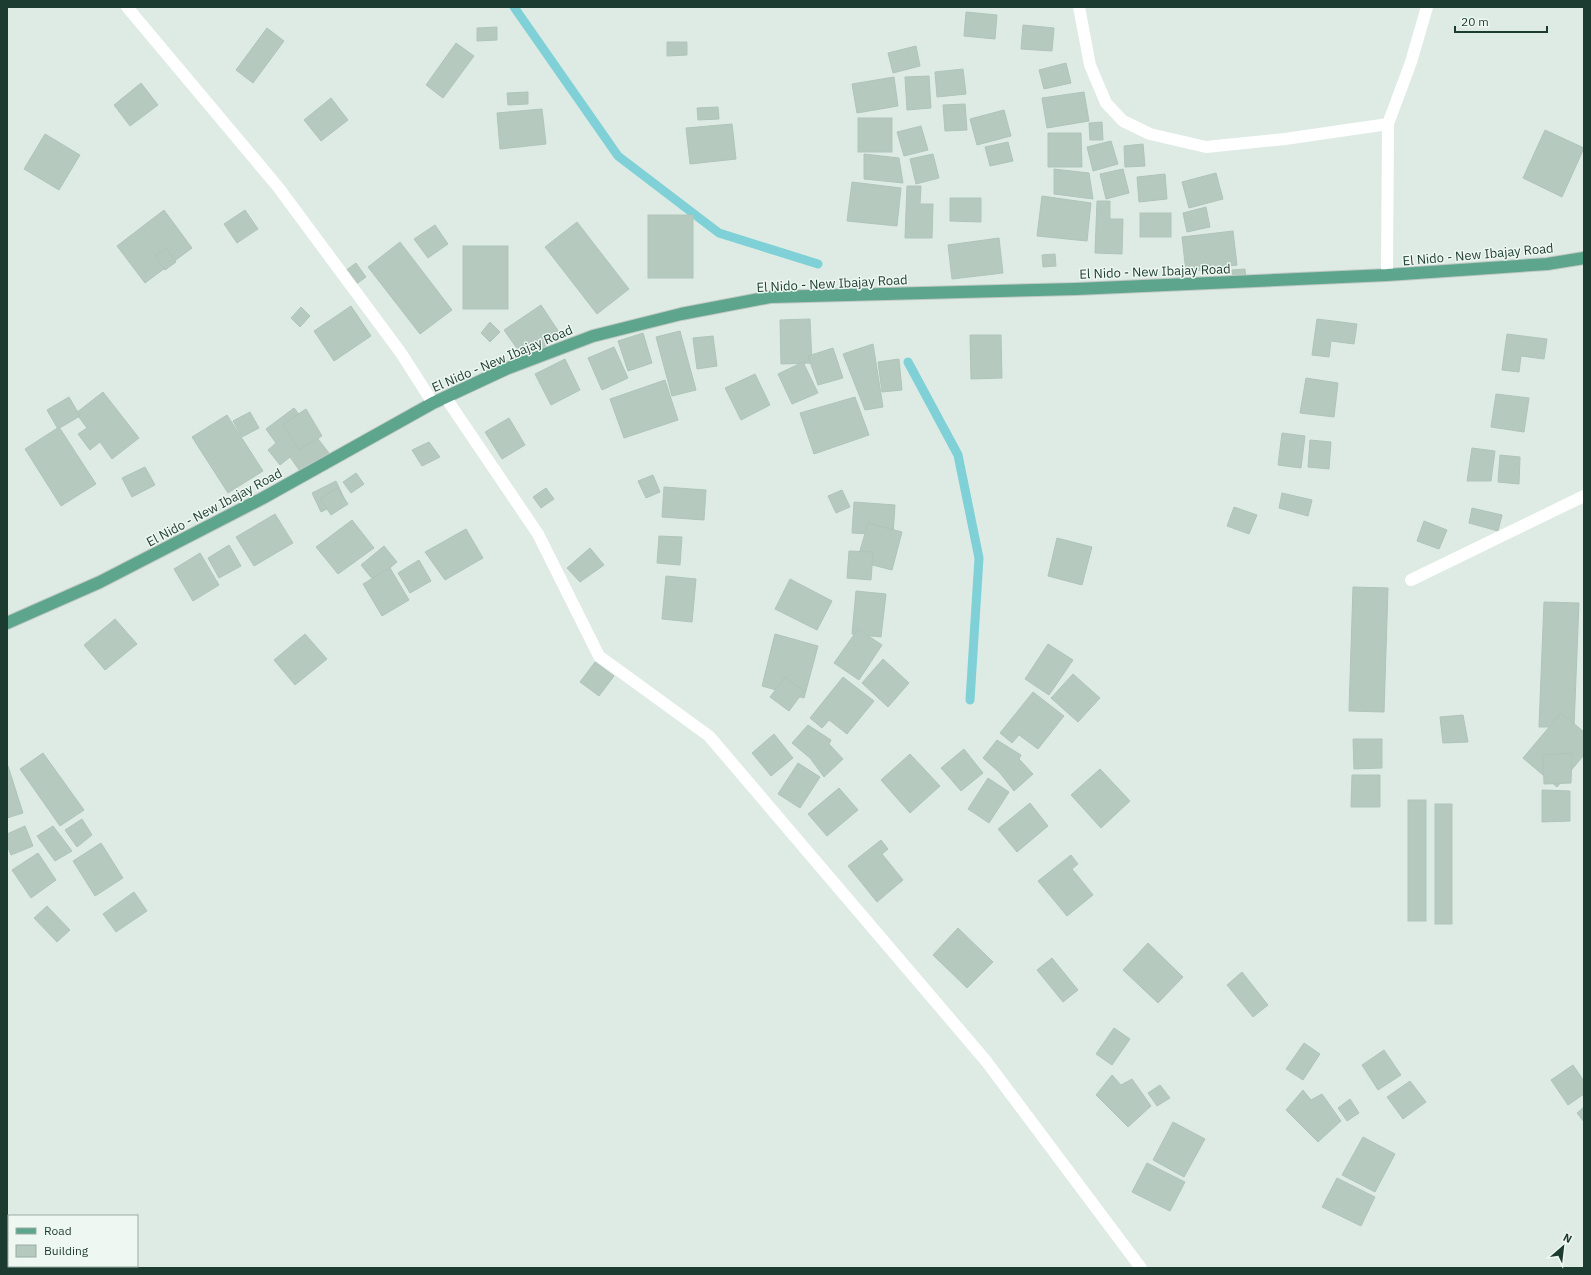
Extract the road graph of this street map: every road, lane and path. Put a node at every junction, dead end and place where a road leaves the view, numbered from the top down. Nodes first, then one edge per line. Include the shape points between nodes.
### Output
1 (127, 7) edge
2 (1079, 7) edge
3 (1427, 7) edge
4 (1388, 124) junction
5 (1584, 258) edge
6 (1387, 275) junction
7 (446, 398) junction
8 (433, 403) junction
9 (1584, 496) edge
10 (1411, 580) dead end
11 (7, 623) edge
12 (1141, 1268) edge

1 - 8 street via 278,187 401,353
2 - 4 street via 1090,65 1106,103 1123,121 1150,134 1206,147
3 - 4 street via 1411,62
4 - 6 street
5 - 6 main road, El Nido - New Ibajay Road via 1547,264
6 - 7 main road, El Nido - New Ibajay Road via 1076,289 770,297 681,314 593,336 506,369
7 - 8 main road, El Nido - New Ibajay Road
7 - 12 street via 538,534 599,656 709,736 986,1062
8 - 11 main road, El Nido - New Ibajay Road via 263,498 100,582
9 - 10 street

